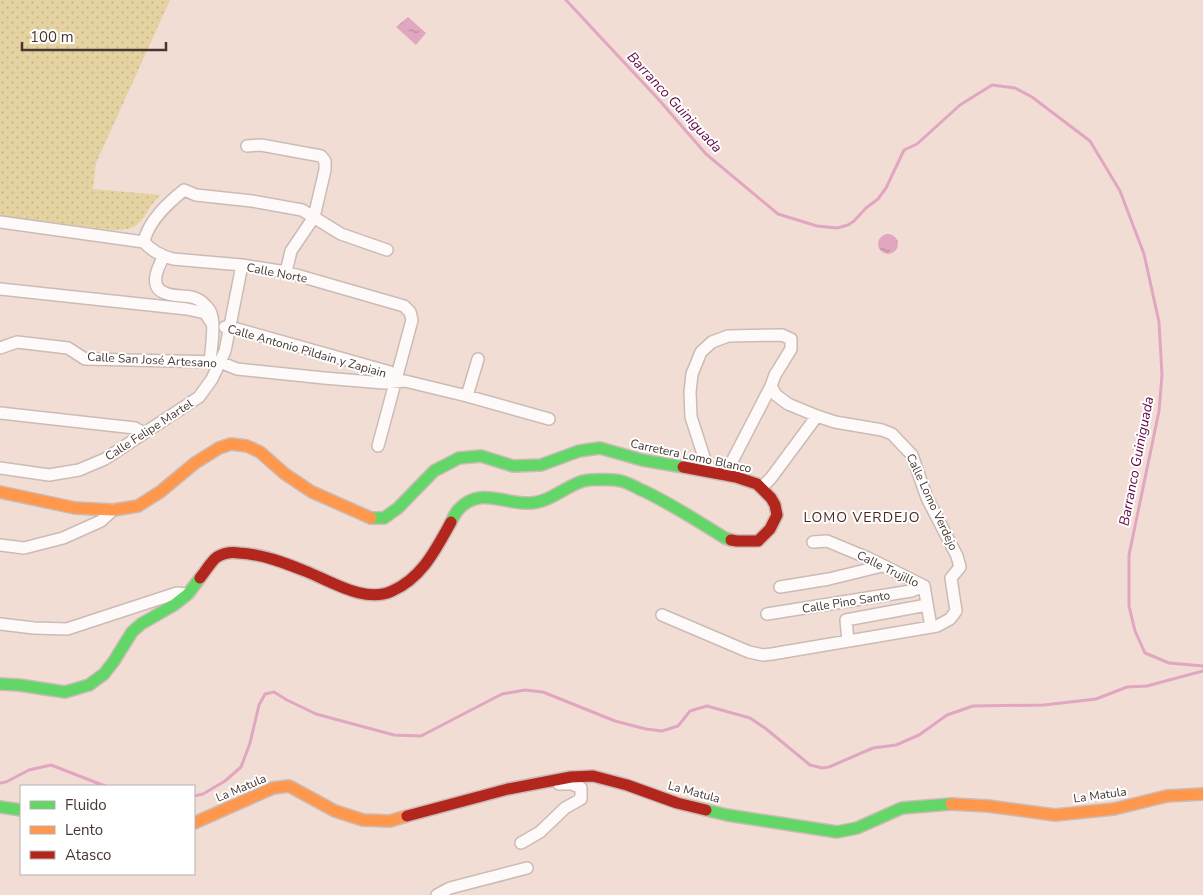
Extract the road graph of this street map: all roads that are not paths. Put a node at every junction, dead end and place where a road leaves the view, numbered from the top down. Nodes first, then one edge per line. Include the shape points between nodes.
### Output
1 (247, 146) dead end
2 (314, 217) junction
3 (0, 222) edge
4 (144, 242) junction
5 (387, 250) dead end
6 (164, 256) junction
7 (242, 265) junction
8 (286, 272) junction
9 (0, 289) edge
10 (213, 325) junction
11 (230, 327) junction
12 (0, 348) edge
13 (478, 359) dead end
14 (215, 362) junction
15 (395, 381) junction
16 (771, 386) junction
17 (467, 396) junction
18 (0, 412) edge
19 (818, 416) junction
20 (549, 419) dead end
21 (144, 433) junction
22 (378, 446) dead end
23 (0, 468) edge
24 (711, 472) junction
25 (725, 475) junction
26 (761, 488) junction
27 (0, 492) edge
28 (112, 510) junction
29 (813, 542) dead end
30 (0, 546) edge
31 (882, 566) junction
32 (924, 586) junction
33 (780, 587) dead end
34 (188, 594) junction
35 (927, 605) junction
36 (662, 614) dead end
37 (768, 614) dead end
38 (0, 624) edge
39 (931, 627) junction
40 (848, 641) junction
41 (0, 684) edge
42 (521, 786) junction
43 (1203, 794) edge
44 (0, 807) edge
45 (20, 810) edge
46 (195, 824) edge
47 (521, 843) dead end
48 (527, 868) dead end
49 (436, 895) edge

1 - 2 street via 262,145 321,156 325,170
2 - 4 street via 302,210 196,195 184,190 166,205 146,233
2 - 5 street via 341,234
2 - 8 street via 291,251
3 - 4 street
4 - 6 street, Calle Norte
6 - 7 street, Calle Norte
6 - 10 street via 158,265 155,281 159,290 202,301 210,311
7 - 8 street, Calle Norte
7 - 11 street
8 - 15 street, Calle Norte via 404,306 412,320
9 - 10 street, Calle Antonio Pildain y Zapiain via 187,309 205,313
10 - 11 street, Calle Antonio Pildain y Zapiain
10 - 14 street
11 - 14 street via 225,351
11 - 15 street, Calle Antonio Pildain y Zapiain via 390,372
12 - 14 street, Calle San José Artesano via 16,342 68,348 86,359
13 - 17 street
14 - 15 street, Calle San José Artesano via 237,369
14 - 21 street, Calle Felipe Martel via 212,379 199,396
15 - 17 street, Calle Antonio Pildain y Zapiain via 406,380
15 - 22 street
16 - 19 street, Calle Lomo Verdejo via 776,395 788,404
16 - 24 street via 791,349 791,339 782,335 728,336 712,342 701,352 692,374 691,417
16 - 25 street
17 - 20 street, Calle Antonio Pildain y Zapiain
18 - 21 street via 136,428
19 - 26 street
19 - 39 street, Calle Lomo Verdejo via 892,434 912,456 927,498 960,567 952,578 956,611 950,619
21 - 23 street, Calle Felipe Martel via 105,459 79,470 49,474
24 - 25 street, Carretera Lomo Blanco
24 - 28 street, Carretera Lomo Blanco via 642,460 600,448 579,451 542,465 513,466 481,456 459,458 434,471 384,518 372,519 312,492 260,452 231,444 195,463 138,506
25 - 26 street, Carretera Lomo Blanco
26 - 34 street, Carretera Lomo Blanco via 775,505 777,515 770,529 758,540 725,538 621,481 584,481 533,502 518,503 490,497 469,501 458,510 429,561 408,582 391,592 373,595 356,592 268,558 230,552 216,557
27 - 28 street, Carretera Lomo Blanco via 75,508
28 - 30 street via 102,521 62,538 24,548
29 - 31 street, Calle Trujillo via 827,541
31 - 32 street, Calle Trujillo
31 - 33 street
32 - 35 street, Calle Trujillo
32 - 37 street, Calle Pino Santo via 911,591
34 - 38 street via 176,593 67,629
34 - 41 street, Carretera Lomo Blanco via 132,632 104,674 89,685 65,692
35 - 39 street, Calle Trujillo
35 - 40 street via 846,620
36 - 40 street, Calle Lomo Verdejo via 763,655
39 - 40 street, Calle Lomo Verdejo
42 - 43 street, La Matula via 593,776 677,803 837,832 857,828 902,808 947,804 1055,814 1114,809 1166,796
42 - 46 street, La Matula via 390,821 363,820 335,811 289,786 273,788
42 - 47 street via 572,784 581,788 581,799
44 - 45 street
48 - 49 street via 450,888

